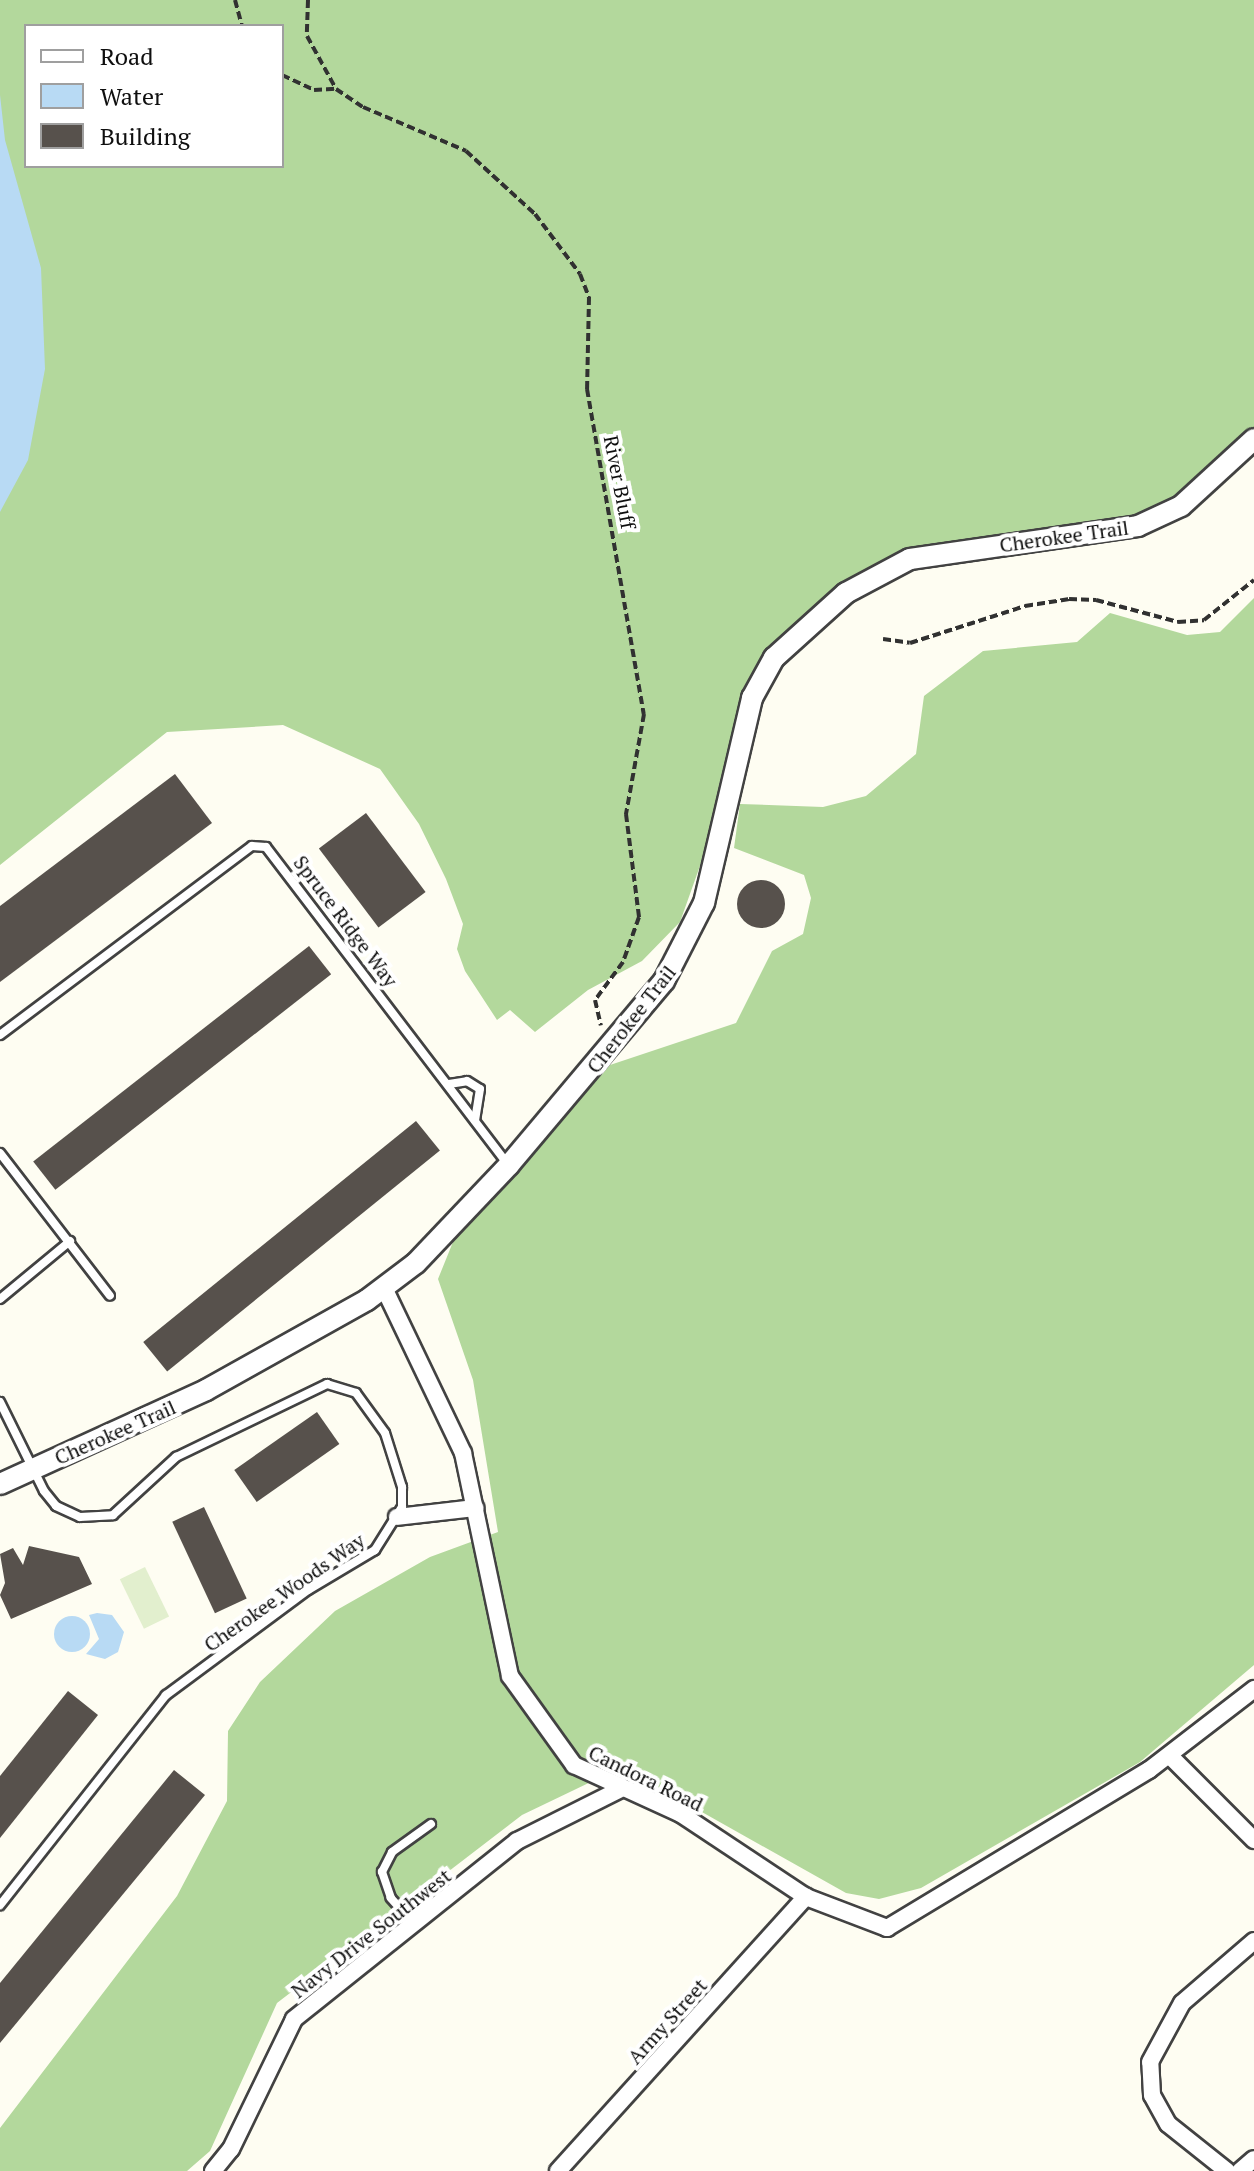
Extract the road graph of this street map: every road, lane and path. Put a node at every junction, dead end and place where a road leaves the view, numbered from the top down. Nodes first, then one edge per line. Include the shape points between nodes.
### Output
1 (235, 0) edge
2 (308, 0) edge
3 (241, 24) edge
4 (284, 76) edge
5 (336, 89) junction
6 (1254, 439) edge
7 (1254, 580) edge
8 (883, 639) dead end
9 (0, 1035) edge
10 (607, 1050) junction
11 (449, 1084) junction
12 (475, 1121) junction
13 (0, 1153) edge
14 (509, 1165) junction
15 (70, 1241) junction
16 (384, 1288) junction
17 (110, 1296) dead end
18 (0, 1299) edge
19 (0, 1402) edge
20 (32, 1469) junction
21 (0, 1484) edge
22 (475, 1508) junction
23 (397, 1517) junction
24 (1254, 1689) edge
25 (1170, 1756) junction
26 (619, 1790) junction
27 (431, 1824) dead end
28 (1254, 1840) edge
29 (806, 1897) junction
30 (0, 1905) edge
31 (416, 1926) junction
32 (1254, 1941) edge
33 (1254, 2159) edge
34 (213, 2171) edge
35 (558, 2171) edge
36 (1227, 2171) edge
37 (1240, 2171) edge

1 - 3 path
2 - 5 path via 307,36
4 - 5 path, River Bluff via 314,90
5 - 10 path, River Bluff via 490,169 535,214 580,274 589,297 587,389 644,714 626,814 639,917 623,962 595,1000
6 - 10 street, Cherokee Trail via 1181,506 1138,526 910,559 867,577 774,658 752,698 693,931 664,981
7 - 8 path via 1204,620 1178,622 1096,600 1069,599 1025,606 910,643
9 - 11 lane, Spruce Ridge Way via 252,846 266,847
10 - 14 street, Cherokee Trail
11 - 12 lane, Spruce Ridge Way
11 - 12 lane via 467,1081 480,1089
12 - 14 lane, Spruce Ridge Way
13 - 15 lane
14 - 16 street, Cherokee Trail via 416,1263
15 - 17 lane
15 - 18 lane
16 - 20 street, Cherokee Trail via 198,1394
16 - 22 street, Candora Road via 463,1453
19 - 20 lane
20 - 21 street, Cherokee Trail
20 - 23 lane via 56,1506 80,1517 113,1515 176,1457 327,1384 356,1393 385,1433 402,1487
22 - 23 street
22 - 26 street, Candora Road via 510,1676 574,1765
23 - 30 lane, Cherokee Woods Way via 375,1550 308,1590 166,1695
24 - 25 street
25 - 28 street
25 - 29 street, Candora Road via 887,1928
26 - 29 street, Candora Road via 681,1814
26 - 31 street, Navy Drive Southwest via 517,1841
27 - 31 lane via 392,1852 382,1872 391,1898
29 - 35 street, Army Street
31 - 34 street, Navy Drive Southwest via 294,2019 231,2149
32 - 36 street via 1182,2003 1150,2062 1152,2095 1168,2124
33 - 37 street

